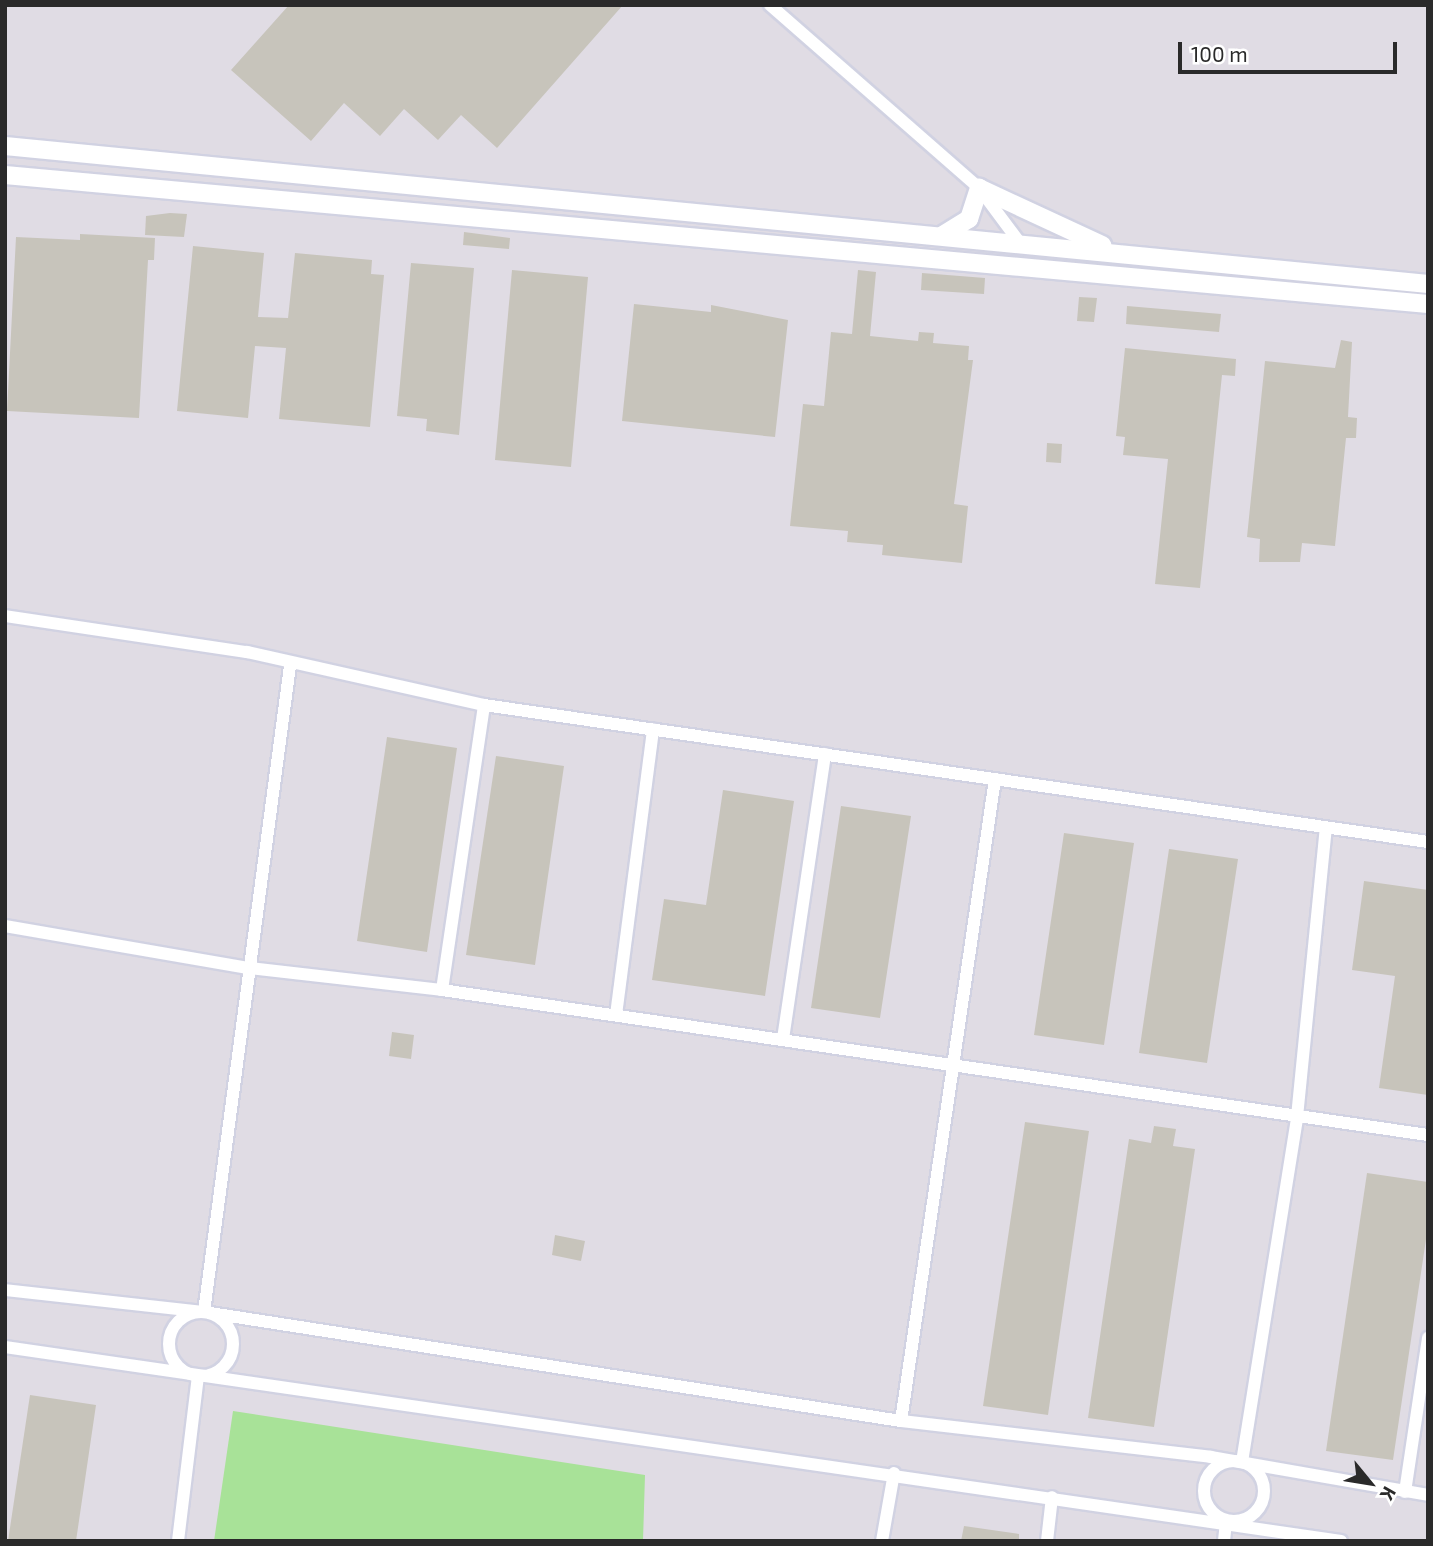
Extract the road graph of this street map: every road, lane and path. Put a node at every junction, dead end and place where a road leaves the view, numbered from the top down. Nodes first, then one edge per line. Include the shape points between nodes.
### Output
1 (769, 5) edge
2 (5, 146) edge
3 (5, 175) edge
4 (979, 188) junction
5 (628, 207) junction
6 (625, 228) junction
7 (938, 236) junction
8 (1020, 243) junction
9 (1124, 254) junction
10 (1148, 256) junction
11 (1031, 267) junction
12 (1291, 271) junction
13 (1141, 277) junction
14 (1428, 284) edge
15 (1289, 292) junction
16 (1428, 304) edge
17 (5, 616) edge
18 (289, 666) junction
19 (484, 705) junction
20 (653, 729) junction
21 (825, 754) junction
22 (995, 779) junction
23 (1326, 829) junction
24 (1428, 842) edge
25 (5, 926) edge
26 (249, 968) junction
27 (442, 990) junction
28 (615, 1015) junction
29 (783, 1039) junction
30 (950, 1064) junction
31 (1297, 1116) junction
32 (1428, 1135) edge
33 (5, 1290) edge
34 (204, 1312) junction
35 (1428, 1338) edge
36 (5, 1347) edge
37 (198, 1376) junction
38 (901, 1421) junction
39 (1242, 1462) junction
40 (894, 1473) junction
41 (1405, 1492) junction
42 (1428, 1495) edge
43 (1052, 1497) junction
44 (1226, 1521) junction
45 (178, 1541) edge
46 (882, 1541) edge
47 (1046, 1541) edge
48 (1224, 1541) edge
49 (1342, 1541) edge

1 - 4 street
2 - 5 street
3 - 6 street
4 - 7 street via 969,219
4 - 8 street
4 - 9 street
5 - 6 street
5 - 7 street
6 - 11 street
7 - 8 street
8 - 9 street
8 - 11 street
9 - 10 street
10 - 12 street
10 - 13 street
11 - 13 street
12 - 14 street
12 - 15 street
13 - 15 street
15 - 16 street
17 - 18 street via 247,652
18 - 19 street
18 - 26 street
19 - 20 street
19 - 27 street
20 - 21 street
20 - 28 street
21 - 22 street
21 - 29 street
22 - 23 street
22 - 30 street
23 - 24 street
23 - 31 street
25 - 26 street
26 - 27 street
26 - 34 street
27 - 28 street
28 - 29 street
29 - 30 street
30 - 31 street
30 - 38 street
31 - 32 street
31 - 39 street
33 - 34 street
34 - 37 street via 227,1326 233,1343 223,1367
34 - 37 street via 179,1321 169,1346 181,1370
34 - 38 street
35 - 41 street
36 - 37 street
37 - 40 street
37 - 45 street
38 - 39 street
39 - 41 street
39 - 44 street via 1258,1473 1263,1499 1253,1515
39 - 44 street via 1215,1467 1205,1483 1205,1502
40 - 43 street
40 - 46 street
41 - 42 street
43 - 44 street
43 - 47 street
44 - 48 street
44 - 49 street

